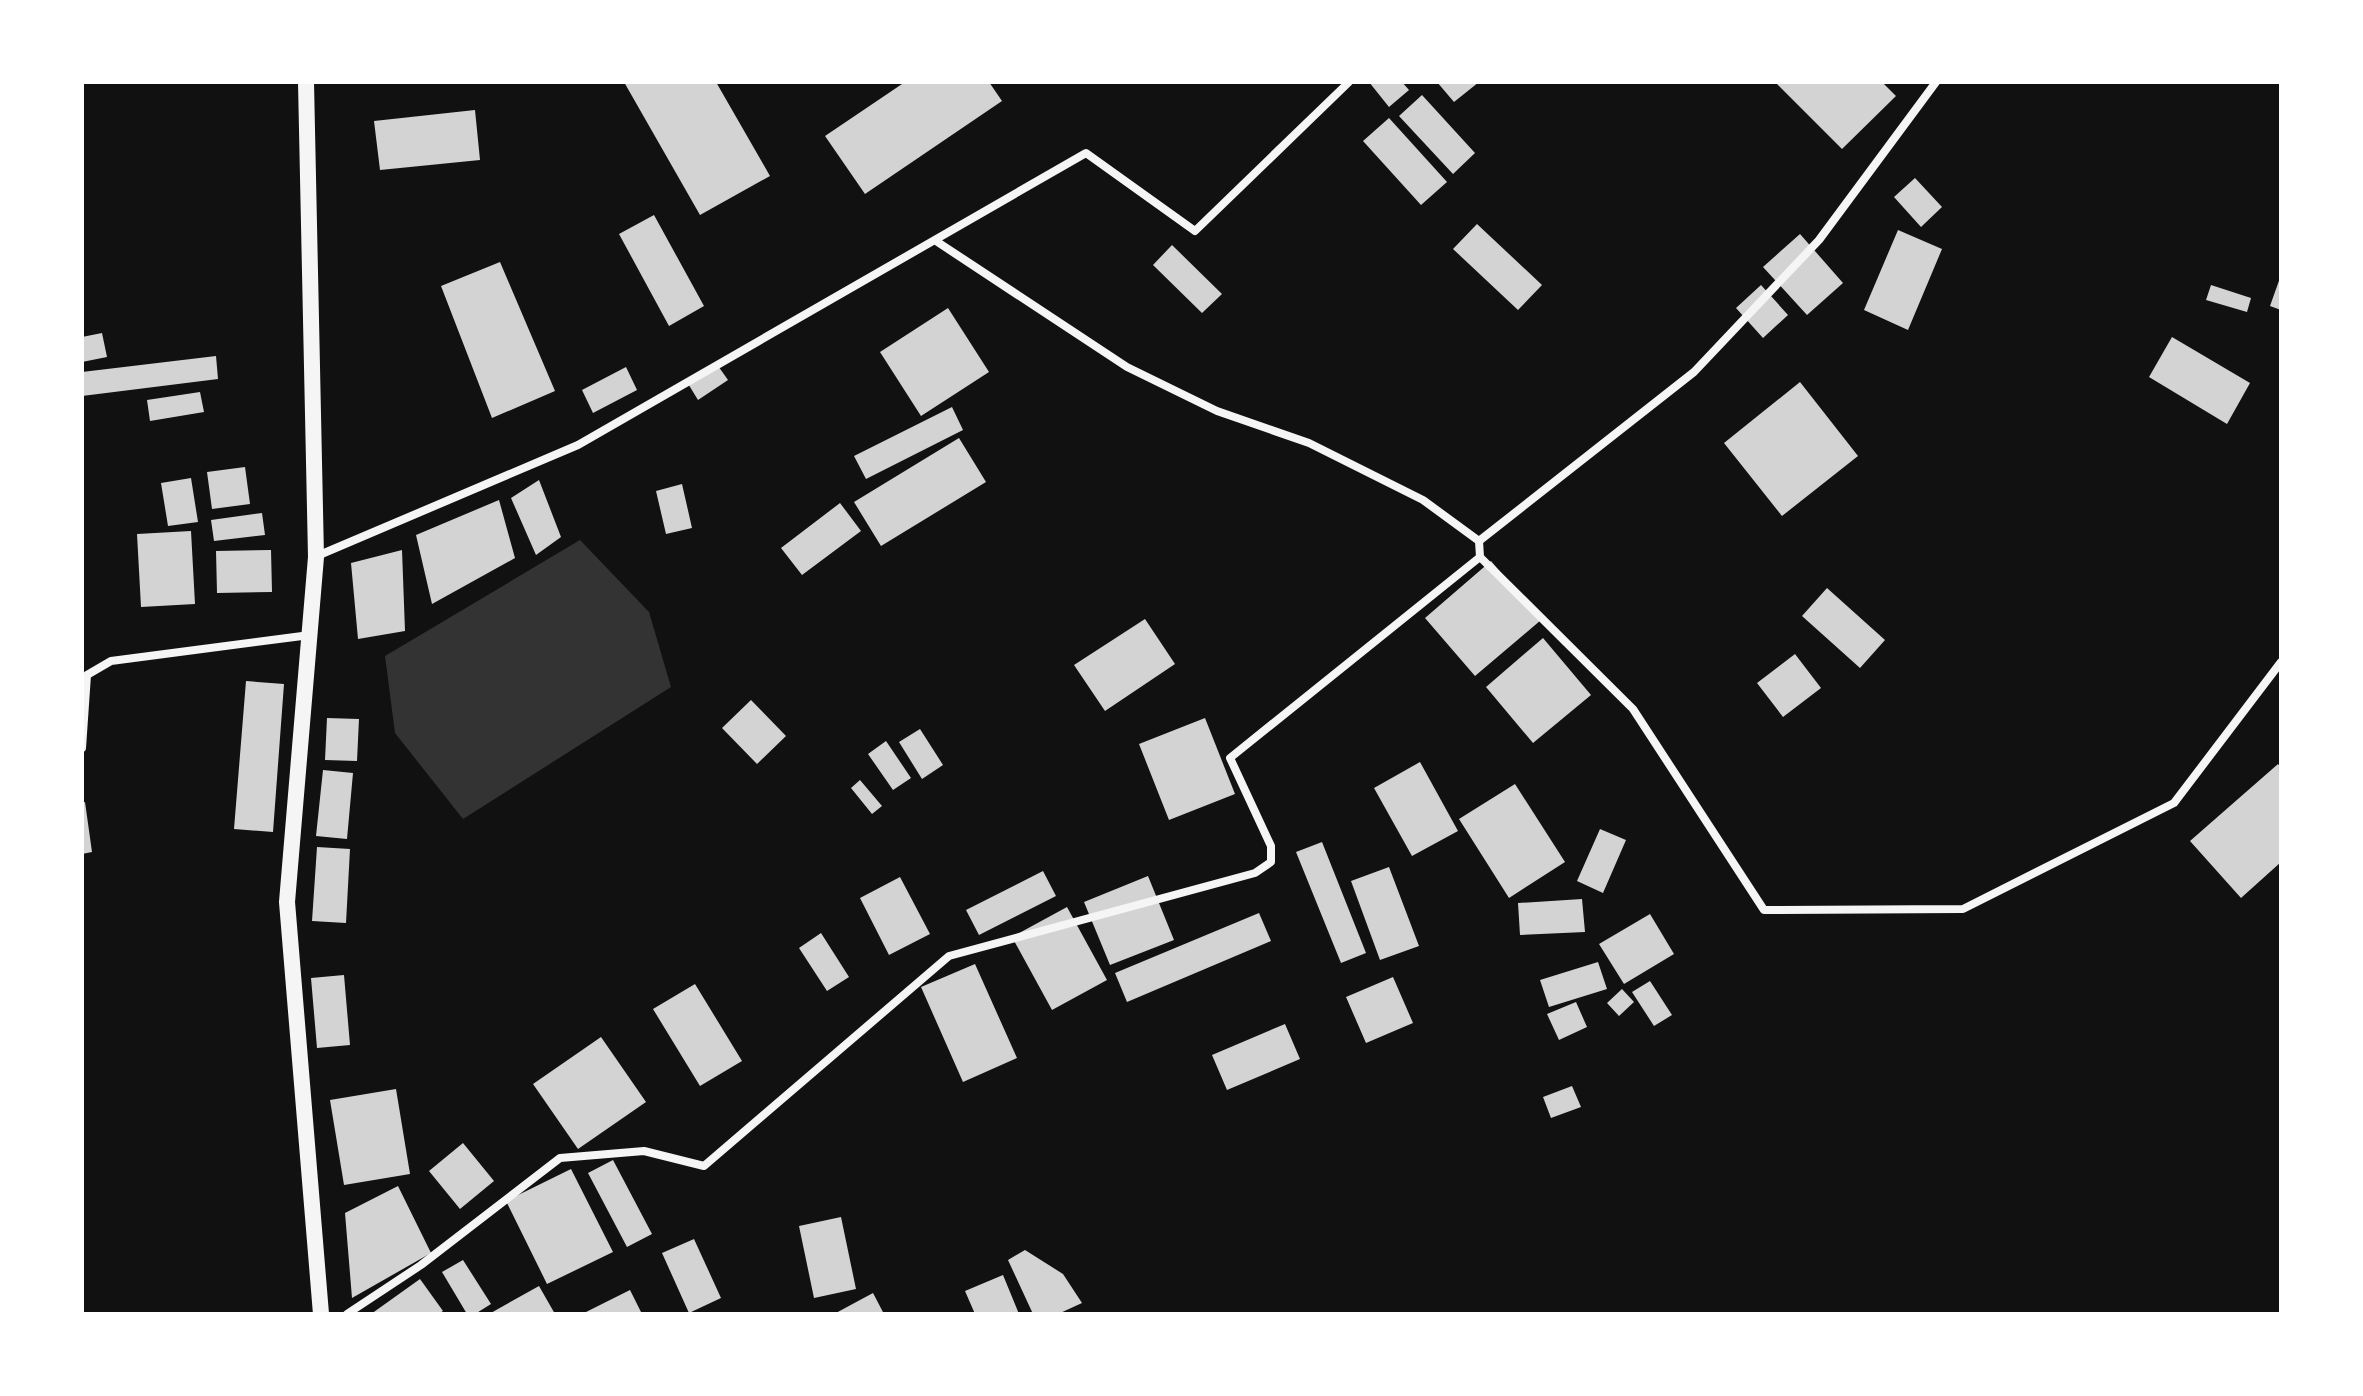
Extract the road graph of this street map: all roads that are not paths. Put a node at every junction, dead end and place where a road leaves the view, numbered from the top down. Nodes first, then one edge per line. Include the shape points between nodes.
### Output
1 (306, 82) edge
2 (1349, 82) edge
3 (1936, 82) edge
4 (936, 241) junction
5 (1479, 541) junction
6 (316, 557) junction
7 (1480, 557) junction
8 (310, 635) junction
9 (2281, 662) edge
10 (82, 748) edge
11 (321, 1314) edge
12 (347, 1314) edge

1 - 6 main road
2 - 4 street via 1195,231 1086,153
3 - 5 street via 1819,240 1694,372
4 - 5 street via 1127,367 1217,411 1309,443 1423,500
4 - 6 street via 578,445
5 - 7 street
6 - 8 main road
7 - 9 street via 1633,709 1764,910 1963,909 2174,803
7 - 12 street via 1230,758 1271,846 1271,862 1255,873 949,956 704,1166 644,1151 560,1158 421,1265
8 - 10 street via 111,661 87,675
8 - 11 main road via 287,902

